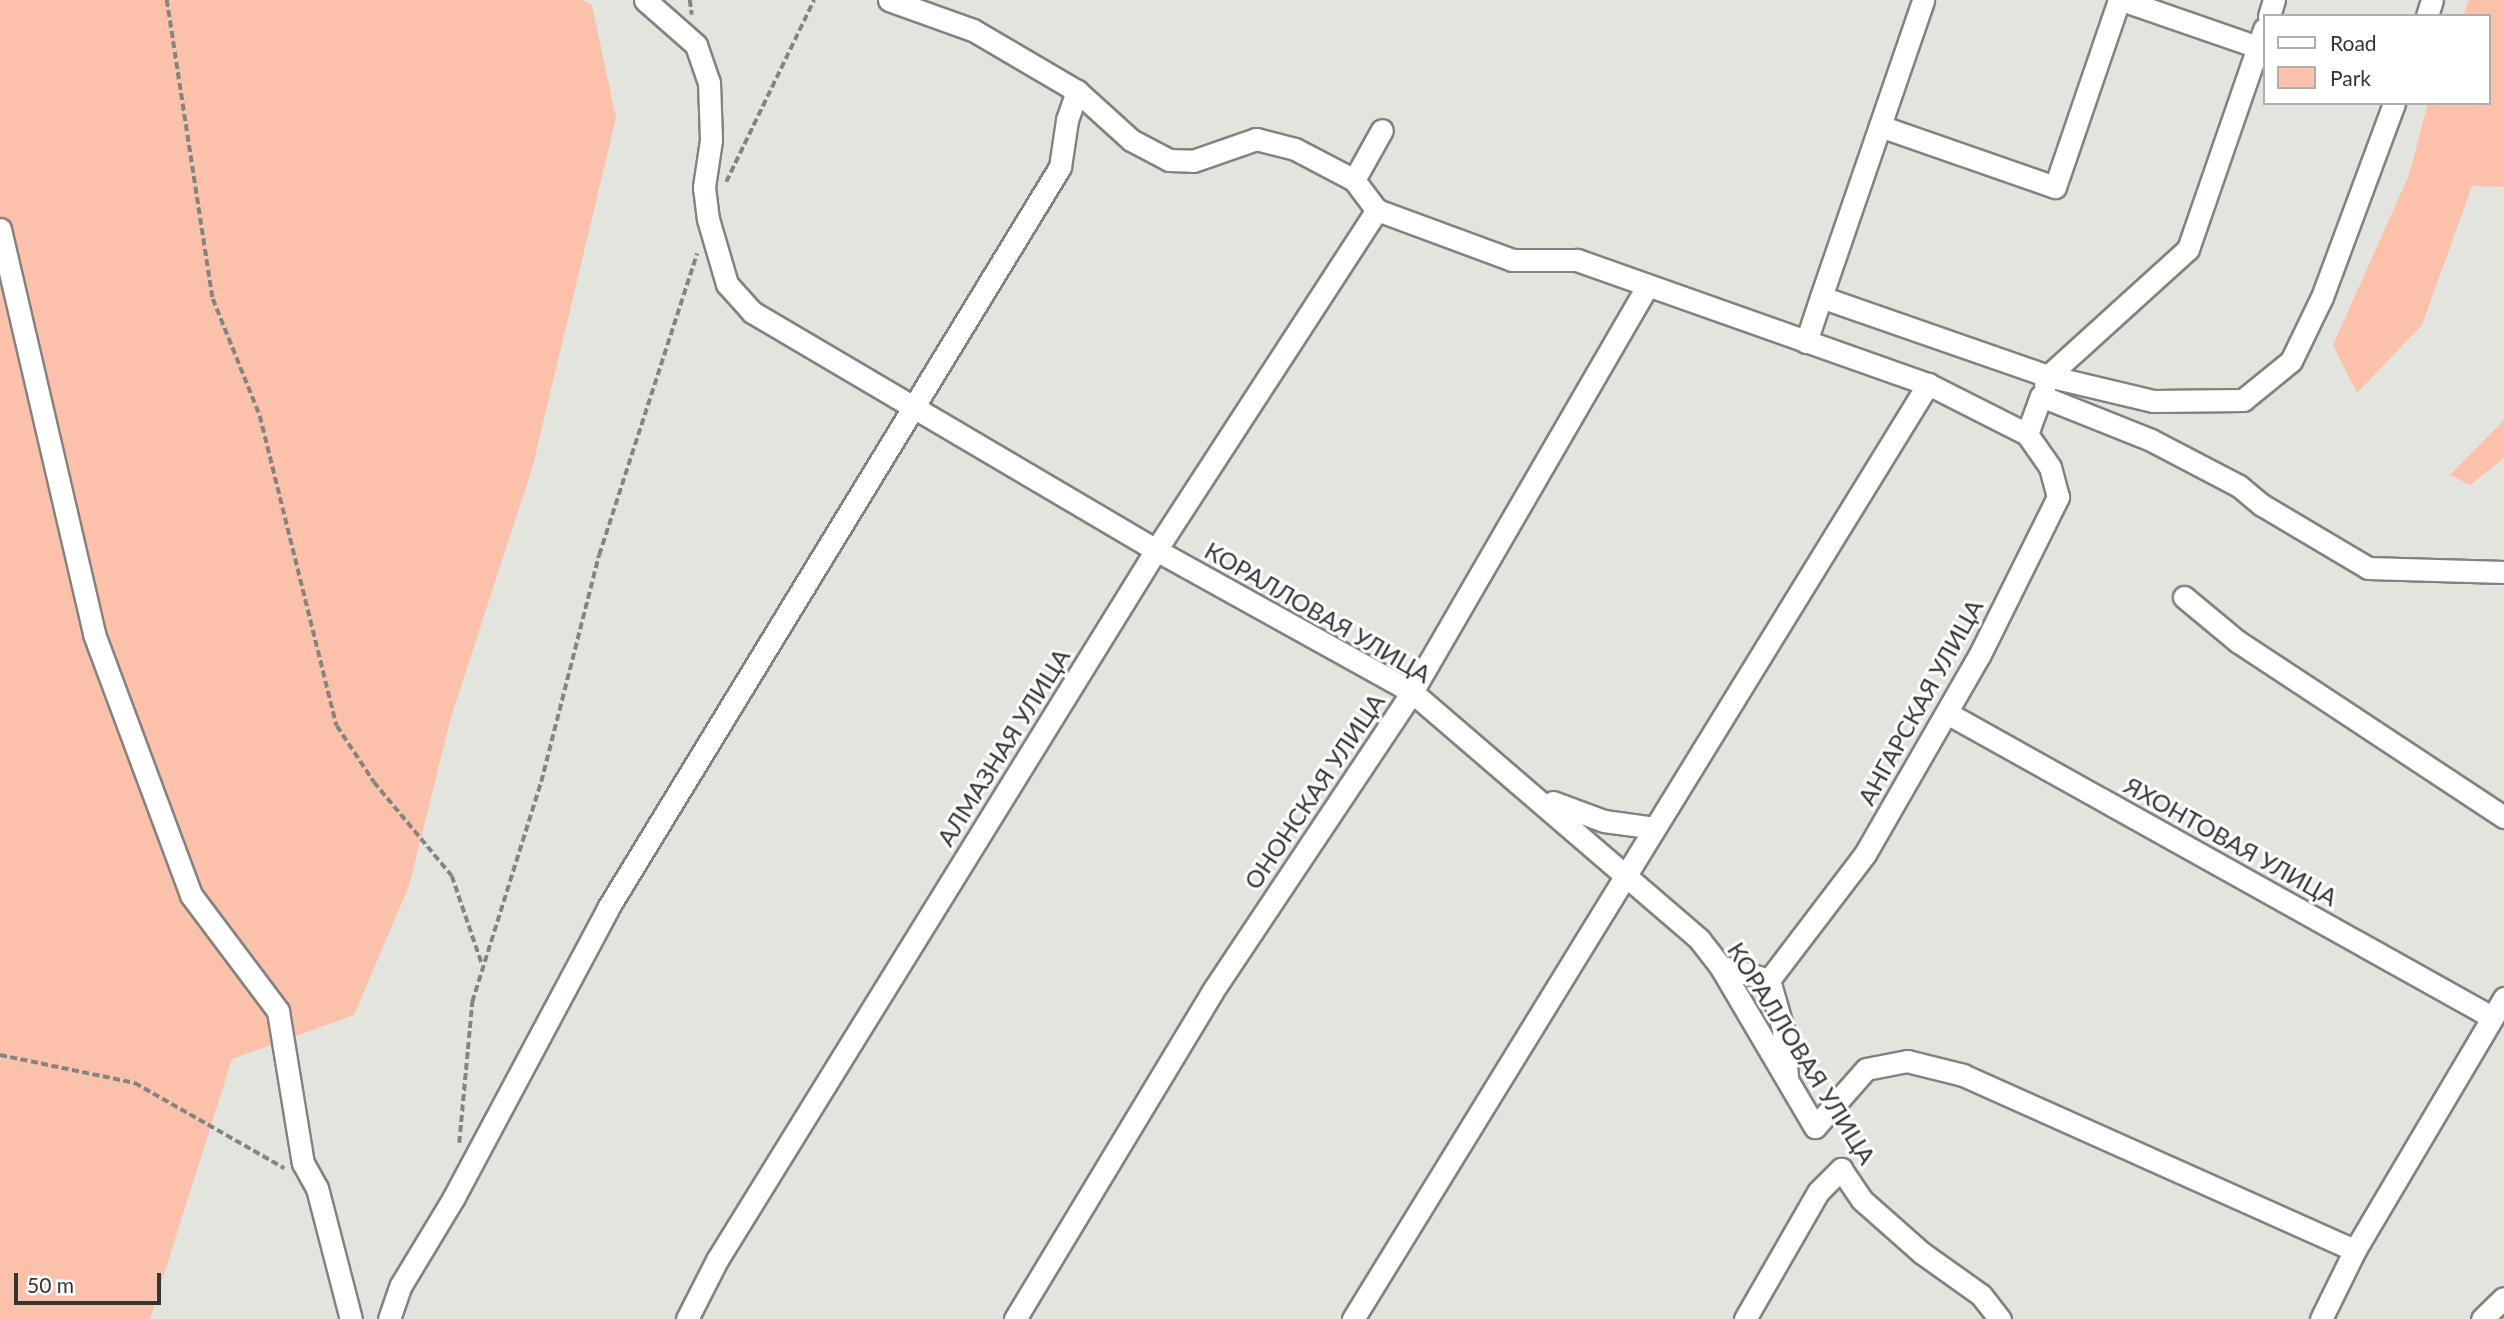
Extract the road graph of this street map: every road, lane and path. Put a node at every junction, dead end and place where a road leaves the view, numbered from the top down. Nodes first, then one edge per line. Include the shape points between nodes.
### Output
1 (167, 0) edge
2 (645, 0) edge
3 (814, 0) edge
4 (890, 0) edge
5 (1923, 0) edge
6 (2120, 0) edge
7 (2261, 38) edge
8 (1077, 91) junction
9 (2393, 105) edge
10 (1880, 126) junction
11 (1382, 130) dead end
12 (1354, 180) junction
13 (1377, 210) junction
14 (708, 219) junction
15 (0, 229) edge
16 (1647, 286) junction
17 (1821, 297) junction
18 (1806, 341) junction
19 (2048, 376) junction
20 (1928, 384) junction
21 (2041, 396) junction
22 (915, 406) junction
23 (2027, 434) junction
24 (1156, 550) junction
25 (2504, 572) edge
26 (2183, 597) dead end
27 (1412, 692) junction
28 (1947, 713) junction
29 (1539, 798) junction
30 (2504, 817) edge
31 (1655, 828) junction
32 (1628, 874) junction
33 (483, 966) junction
34 (1720, 966) junction
35 (1769, 980) junction
36 (2504, 998) edge
37 (2490, 1016) junction
38 (0, 1055) edge
39 (1787, 1079) junction
40 (459, 1145) dead end
41 (317, 1188) junction
42 (2355, 1250) junction
43 (2504, 1298) edge
44 (351, 1319) edge
45 (388, 1319) edge
46 (687, 1319) edge
47 (1015, 1319) edge
48 (1353, 1319) edge
49 (1745, 1319) edge
50 (2000, 1319) edge
51 (2322, 1319) edge
52 (2482, 1319) edge

1 - 33 path via 213,299 260,416 337,726 374,782 452,876
2 - 14 street, КОРАЛЛОВАЯ УЛИЦА via 696,45 709,82 711,140 704,187
3 - 14 path
4 - 8 street via 973,30
5 - 10 street
6 - 7 street
6 - 10 street via 2055,187
7 - 19 street via 2188,249
8 - 12 street via 1131,140 1169,160 1193,161 1256,139 1295,149
8 - 22 street via 1060,167
9 - 19 street via 2322,297 2291,361 2242,400 2152,401
10 - 17 street
11 - 12 street
12 - 13 street
13 - 16 street via 1511,260 1577,260
13 - 24 street, АЛМАЗНАЯ УЛИЦА
14 - 22 street, КОРАЛЛОВАЯ УЛИЦА via 727,284 752,312
14 - 33 path via 599,555 541,782
15 - 41 street via 94,634 191,895 278,1011 303,1163
16 - 18 street
16 - 27 street, ОНОНСКАЯ УЛИЦА
17 - 18 street
17 - 19 street
18 - 20 street
19 - 21 street
20 - 23 street
20 - 31 street
21 - 23 street
21 - 25 street via 2151,440 2239,486 2262,505 2368,568
22 - 24 street, КОРАЛЛОВАЯ УЛИЦА
22 - 45 street via 608,908 454,1197 401,1285
23 - 28 street, АНГАРСКАЯ УЛИЦА via 2050,467 2058,497
24 - 27 street, КОРАЛЛОВАЯ УЛИЦА
24 - 46 street, АЛМАЗНАЯ УЛИЦА via 717,1259
26 - 30 street via 2236,641
27 - 29 street, КОРАЛЛОВАЯ УЛИЦА
27 - 47 street, ОНОНСКАЯ УЛИЦА via 1213,992
28 - 35 street, АНГАРСКАЯ УЛИЦА via 1865,854
28 - 37 street, ЯХОНТОВАЯ УЛИЦА
29 - 31 street via 1604,821
29 - 32 street, КОРАЛЛОВАЯ УЛИЦА
31 - 32 street
32 - 34 street, КОРАЛЛОВАЯ УЛИЦА via 1699,939
32 - 48 street
33 - 40 path via 472,1002
34 - 35 street
34 - 39 street, КОРАЛЛОВАЯ УЛИЦА
35 - 39 street via 1783,1029
36 - 37 street
37 - 42 street
38 - 41 path via 135,1083 221,1128
39 - 42 street, КОРАЛЛОВАЯ УЛИЦА via 1815,1127 1866,1069 1908,1061 1963,1075
41 - 44 street
42 - 51 street
43 - 52 street
49 - 50 street, КОРАЛЛОВАЯ УЛИЦА via 1818,1192 1841,1169 1862,1200 1922,1253 1981,1295

